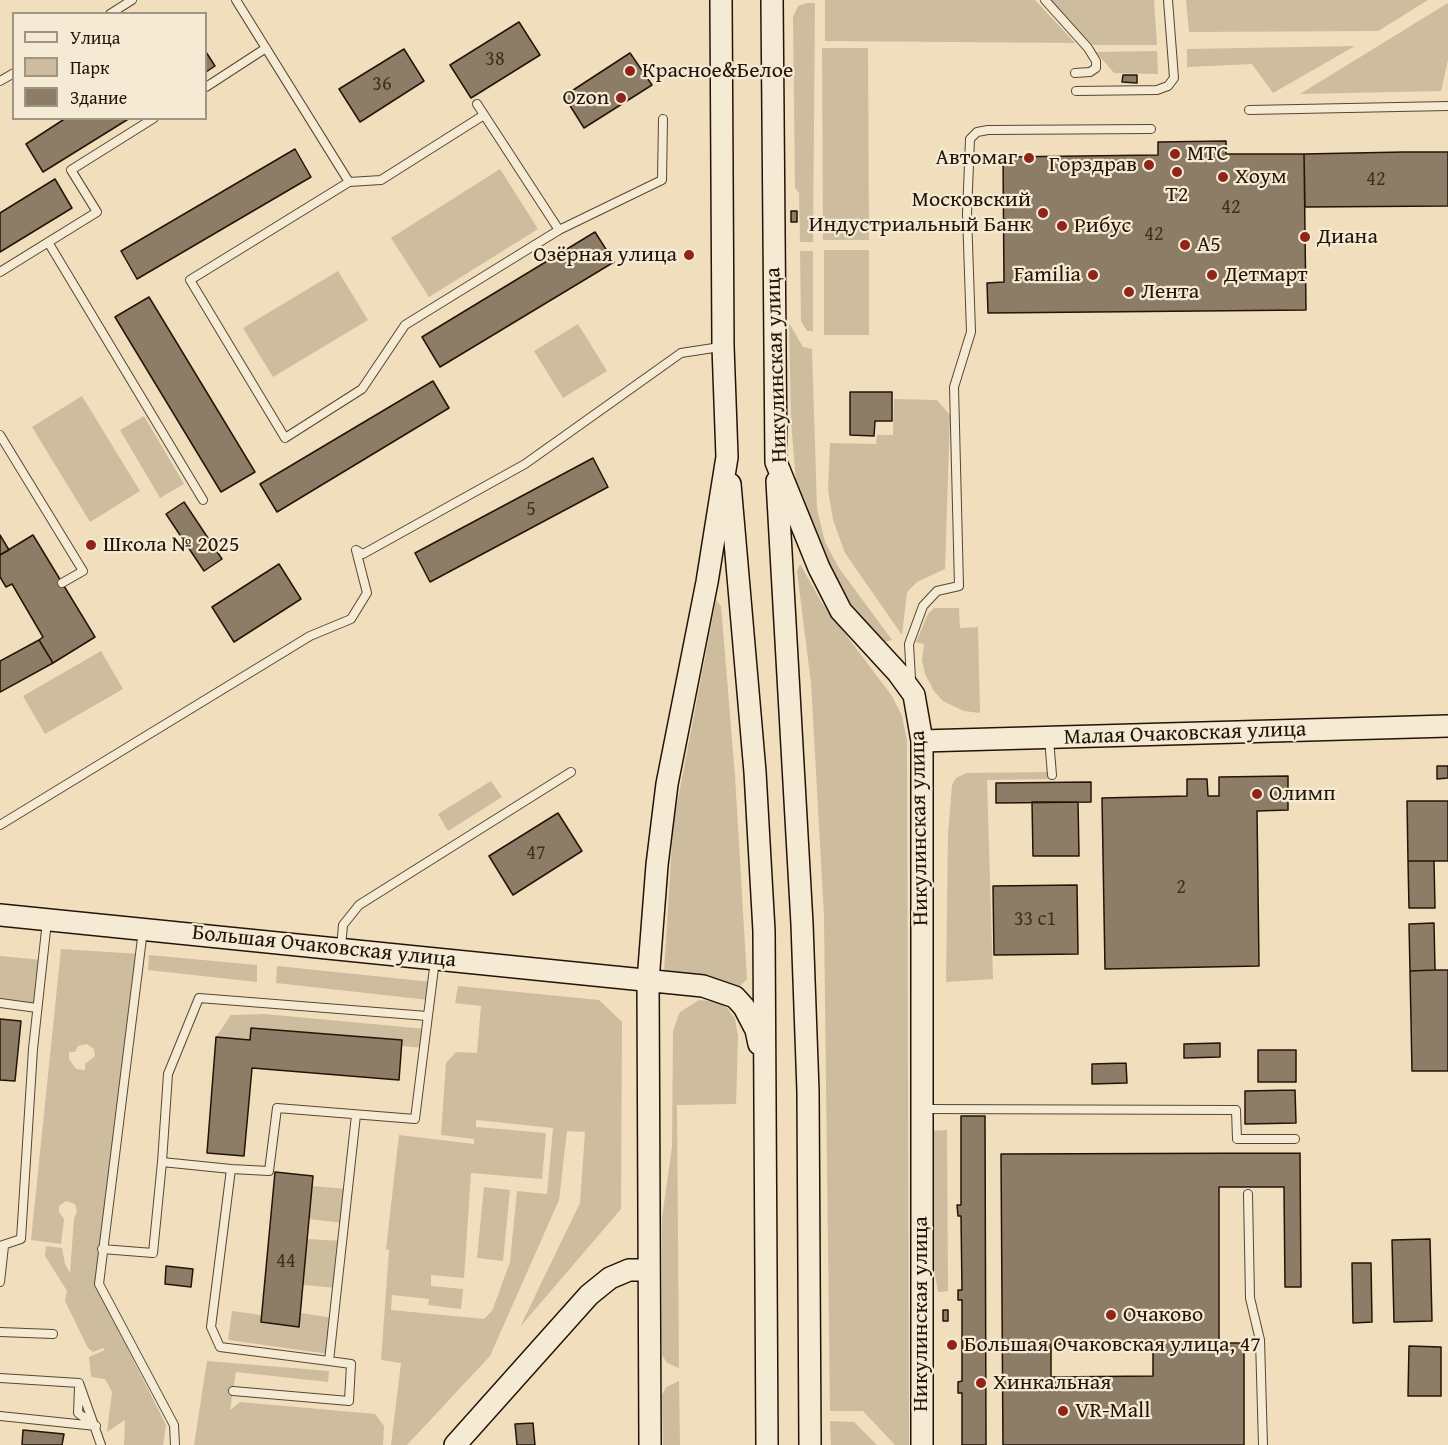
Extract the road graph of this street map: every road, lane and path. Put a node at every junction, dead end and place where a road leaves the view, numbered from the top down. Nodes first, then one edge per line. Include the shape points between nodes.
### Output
1 (132, 0) edge
2 (236, 0) edge
3 (721, 0) edge
4 (772, 0) edge
5 (1045, 0) edge
6 (1168, 0) edge
7 (113, 12) edge
8 (266, 48) junction
9 (1075, 73) dead end
10 (207, 86) edge
11 (1076, 91) dead end
12 (477, 104) dead end
13 (1448, 106) edge
14 (1249, 110) dead end
15 (484, 115) junction
16 (663, 119) dead end
17 (151, 120) edge
18 (1151, 129) dead end
19 (349, 182) junction
20 (559, 230) junction
21 (48, 242) junction
22 (0, 272) edge
23 (723, 346) junction
24 (0, 435) edge
25 (727, 457) junction
26 (776, 462) junction
27 (203, 500) dead end
28 (63, 583) dead end
29 (914, 695) junction
30 (1448, 726) edge
31 (1049, 737) junction
32 (922, 741) junction
33 (572, 772) dead end
34 (1052, 775) dead end
35 (0, 825) edge
36 (0, 915) edge
37 (47, 920) junction
38 (143, 929) junction
39 (341, 949) junction
40 (435, 959) junction
41 (648, 981) junction
42 (0, 1003) edge
43 (37, 1008) junction
44 (427, 1016) junction
45 (765, 1069) junction
46 (920, 1109) junction
47 (356, 1114) junction
48 (1295, 1139) dead end
49 (162, 1162) junction
50 (231, 1168) junction
51 (1248, 1194) dead end
52 (2, 1246) edge
53 (102, 1249) junction
54 (649, 1270) junction
55 (0, 1282) edge
56 (0, 1332) edge
57 (53, 1334) dead end
58 (329, 1361) junction
59 (0, 1378) edge
60 (79, 1383) junction
61 (233, 1391) dead end
62 (0, 1416) edge
63 (100, 1445) edge
64 (175, 1445) edge
65 (455, 1445) edge
66 (650, 1445) edge
67 (767, 1445) edge
68 (810, 1445) edge
69 (922, 1445) edge
70 (1263, 1445) edge

1 - 7 lane
2 - 8 lane
3 - 23 street
4 - 26 street, Никулинская улица
5 - 9 lane via 1096,61 1096,68 1090,72
6 - 11 lane via 1174,78 1168,86 1157,90
8 - 10 lane
8 - 19 lane
12 - 15 lane
13 - 14 lane
15 - 19 lane via 381,180
15 - 20 lane
16 - 20 lane via 662,180
17 - 21 lane via 71,170 97,212
18 - 29 lane via 988,130 977,132 970,139 967,214 971,332 954,387 959,586 937,591 923,606 909,644
19 - 20 lane via 190,280 285,438 362,389 405,325
21 - 22 lane
21 - 27 lane
23 - 25 street
23 - 35 lane via 681,352 525,464 363,554 356,550 367,593 351,619 310,636
24 - 28 lane via 83,570
25 - 41 street via 667,784
25 - 45 street via 756,783 764,931
26 - 29 street, Никулинская улица via 841,611
26 - 68 street via 808,1091
29 - 32 street, Никулинская улица
30 - 31 street, Малая Очаковская улица
31 - 32 street, Малая Очаковская улица
31 - 34 lane
32 - 46 street, Никулинская улица
33 - 39 lane via 358,905 343,925
36 - 37 street, Большая Очаковская улица
37 - 38 street, Большая Очаковская улица
37 - 43 lane
38 - 39 street, Большая Очаковская улица
38 - 53 lane
39 - 40 street, Большая Очаковская улица
40 - 41 street, Большая Очаковская улица
40 - 44 lane
41 - 45 street, Большая Очаковская улица via 703,987 735,997 756,1030
41 - 54 street
42 - 43 lane
43 - 52 lane via 21,1239
44 - 47 lane via 415,1119
44 - 49 lane via 200,998 168,1074
45 - 67 street
46 - 48 lane via 1236,1110 1237,1139
46 - 69 street, Никулинская улица
47 - 50 lane via 277,1108 269,1171
47 - 58 lane
49 - 50 lane
49 - 53 lane via 153,1253
50 - 58 lane via 211,1327 220,1347
51 - 70 lane via 1250,1298 1260,1341
52 - 55 lane
53 - 64 lane via 99,1284 174,1425
54 - 65 street via 629,1270 610,1278 589,1295
54 - 66 street
56 - 57 lane
58 - 61 lane via 351,1364 349,1401
59 - 60 lane
60 - 62 lane via 78,1413 96,1426
60 - 63 lane

